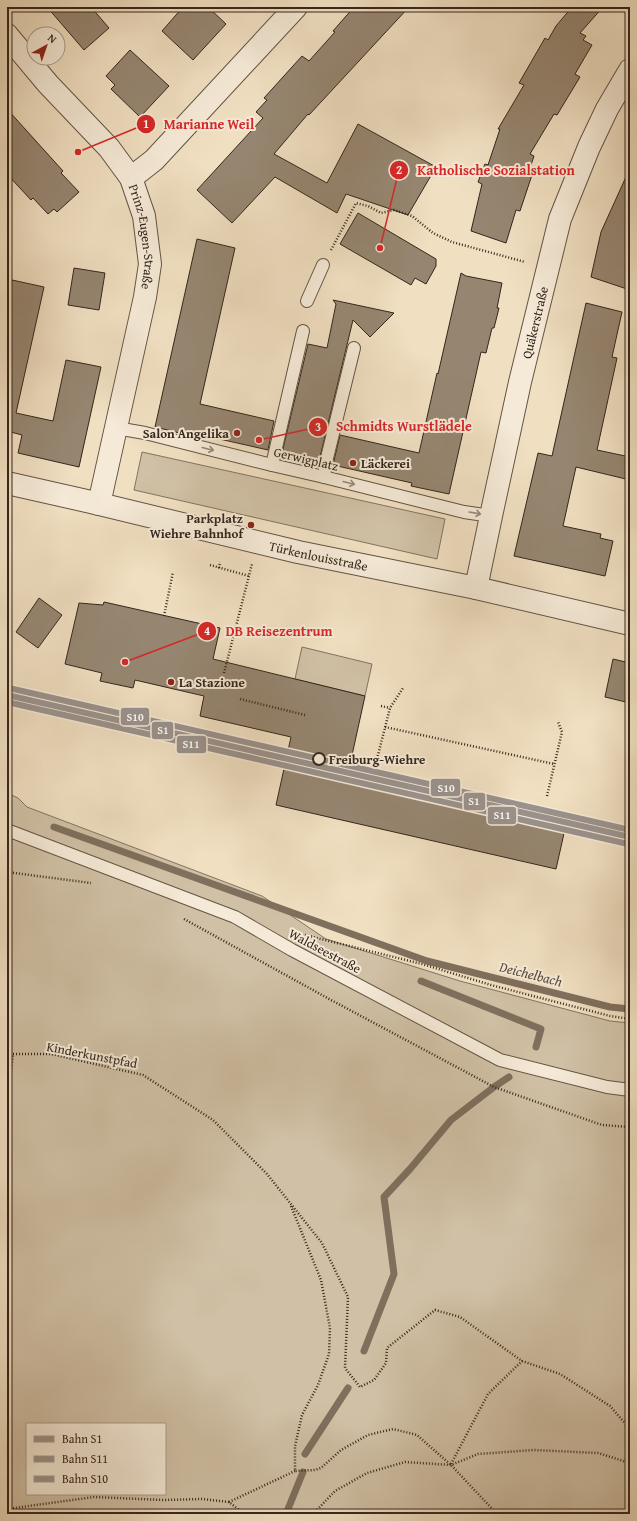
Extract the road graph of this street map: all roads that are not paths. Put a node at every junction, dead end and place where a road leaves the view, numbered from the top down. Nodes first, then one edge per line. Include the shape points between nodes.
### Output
1 (296, 7) edge
2 (7, 35) edge
3 (630, 70) edge
4 (131, 178) junction
5 (323, 265) road end
6 (307, 301) dead end
7 (303, 331) dead end
8 (354, 348) dead end
9 (116, 428) junction
10 (272, 465) junction
11 (324, 477) junction
12 (7, 484) edge
13 (99, 504) junction
14 (490, 516) junction
15 (476, 588) junction
16 (630, 624) edge
17 (7, 830) edge
18 (630, 1090) edge

1 - 4 street via 154,160
2 - 4 street, Prinz-Eugen-Straße via 48,84 109,148
3 - 14 street, Quäkerstraße via 589,147 560,218
4 - 9 street, Prinz-Eugen-Straße via 144,216 150,264
5 - 6 lane
7 - 10 lane
8 - 11 lane
9 -> 10 lane, Gerwigplatz
9 - 13 street, Prinz-Eugen-Straße
10 - 11 lane, Gerwigplatz
11 -> 14 lane, Gerwigplatz via 464,512
12 - 13 street, Türkenlouisstraße
13 - 15 street, Türkenlouisstraße via 298,552
14 - 15 street, Quäkerstraße
15 - 16 street, Türkenlouisstraße
17 - 18 lane, Waldseestraße via 234,917 500,1060 607,1087

